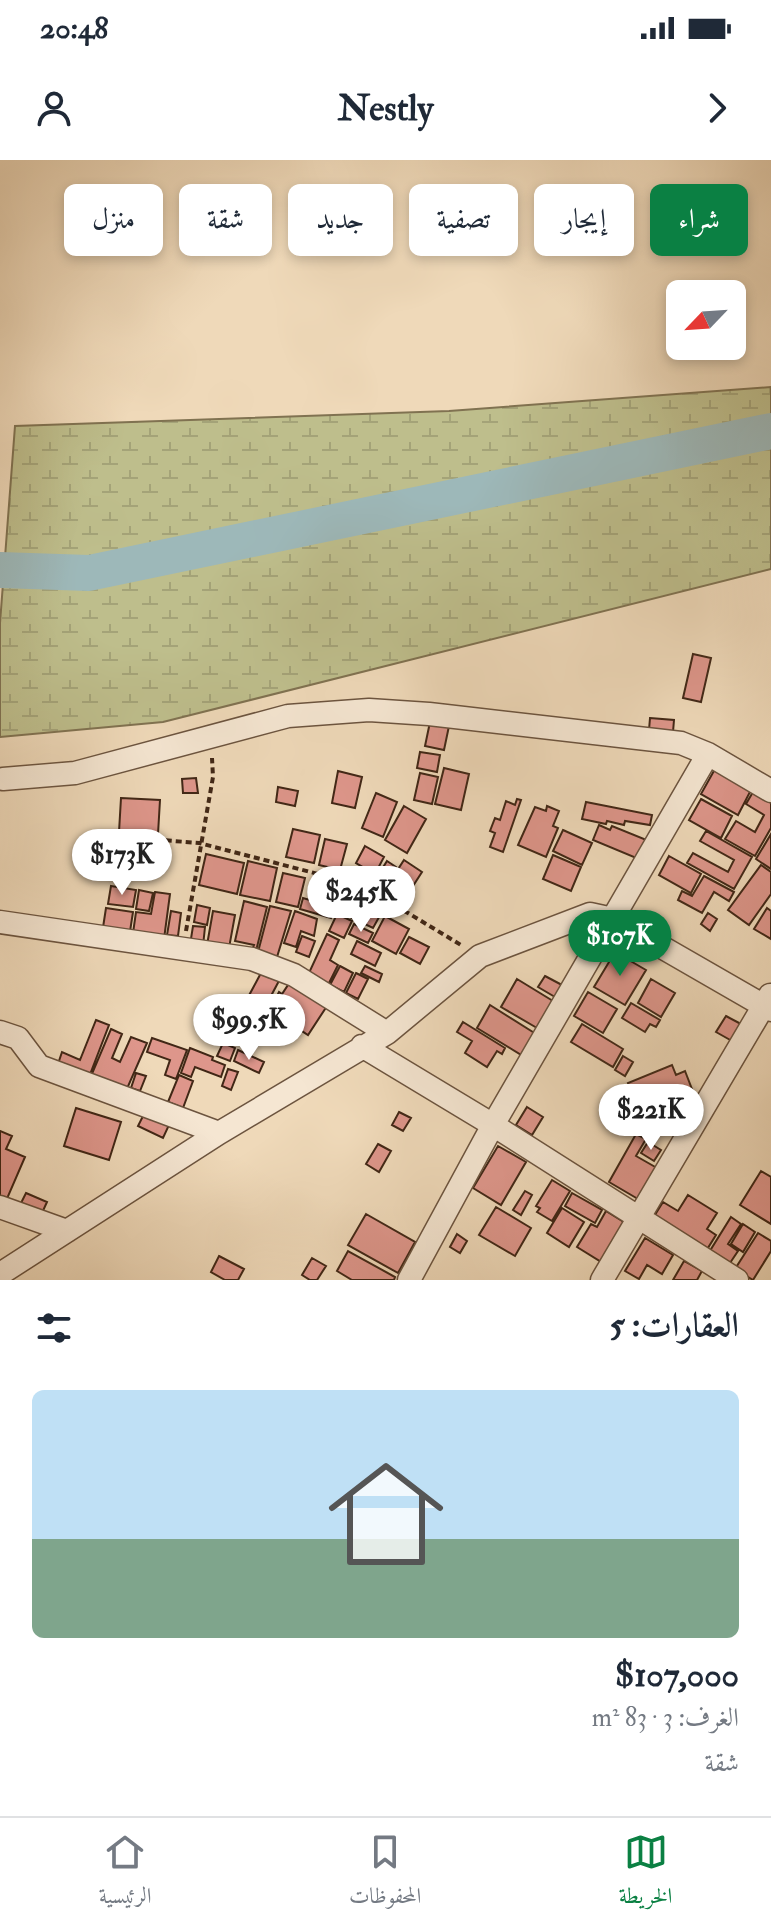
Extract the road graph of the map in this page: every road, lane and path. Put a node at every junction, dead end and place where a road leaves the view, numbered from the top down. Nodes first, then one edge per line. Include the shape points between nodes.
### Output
1 (212, 737) junction
2 (708, 754) junction
3 (3, 779) dead end
4 (771, 791) edge
5 (86, 834) dead end
6 (199, 843) junction
7 (613, 919) junction
8 (0, 922) edge
9 (183, 949) junction
10 (480, 956) junction
11 (768, 1003) edge
12 (0, 1032) edge
13 (387, 1033) junction
14 (362, 1046) junction
15 (493, 1125) junction
16 (219, 1133) junction
17 (0, 1207) edge
18 (639, 1218) junction
19 (67, 1231) junction
20 (0, 1274) edge
21 (409, 1280) edge
22 (602, 1280) edge
23 (737, 1280) edge

1 - 2 street via 288,716 369,710 681,743
1 - 3 street via 75,773
1 - 6 path via 213,777
2 - 4 street
2 - 7 street
5 - 6 path
6 - 9 path
6 - 10 path via 345,881
7 - 10 street via 590,914
7 - 11 street
7 - 15 street
8 - 9 street
9 - 13 street via 252,959 294,975
10 - 13 street
11 - 18 street
12 - 16 street via 18,1038 39,1066
13 - 14 street
14 - 15 street
14 - 16 street
15 - 18 street
15 - 21 street
16 - 19 street
17 - 19 street
18 - 22 street
18 - 23 street
19 - 20 street

